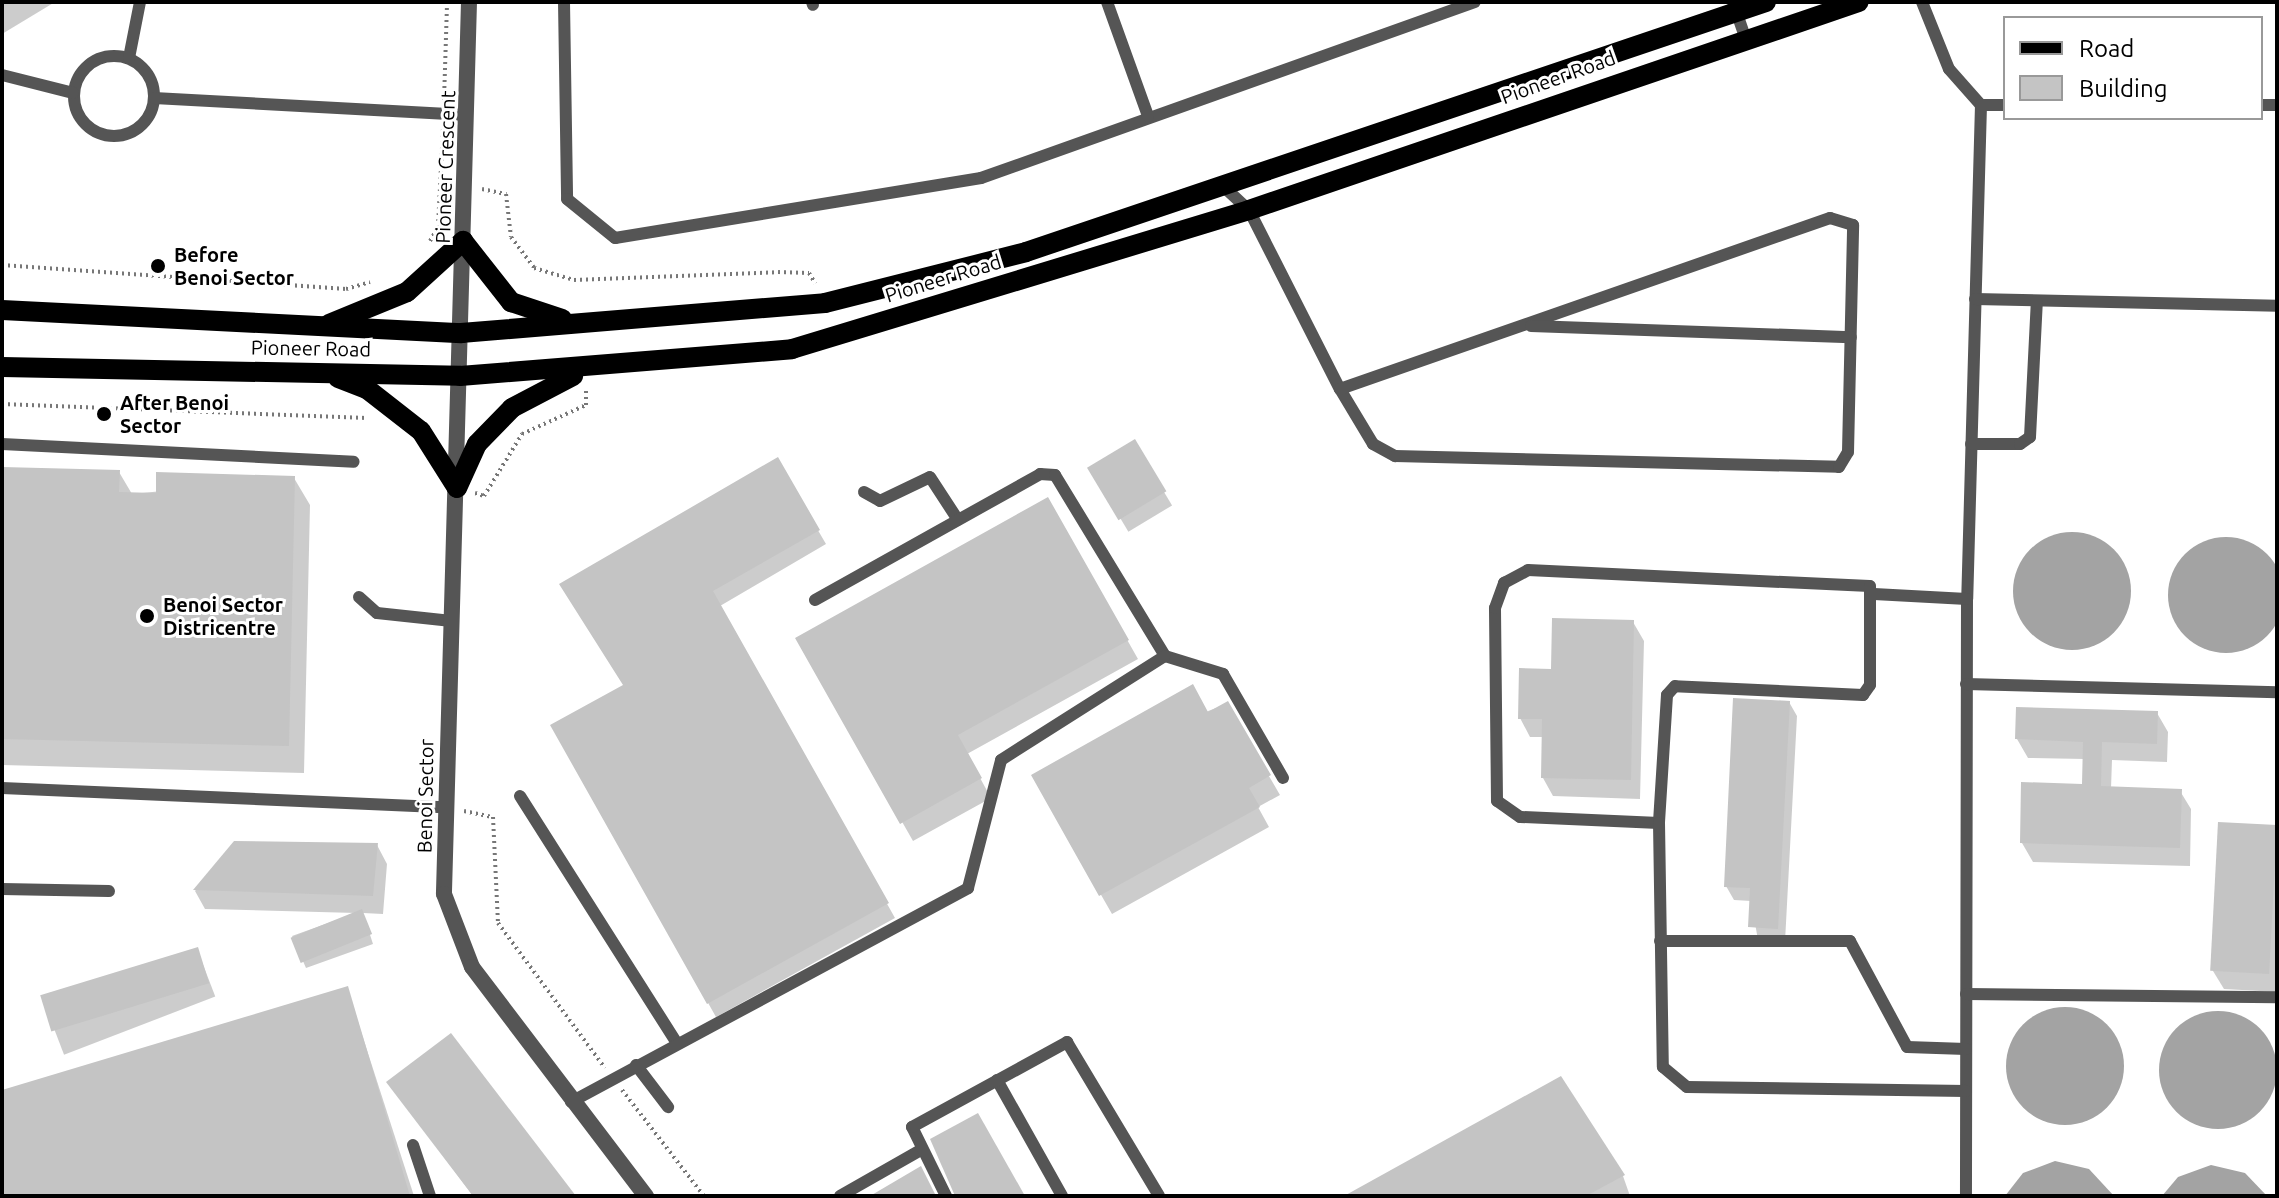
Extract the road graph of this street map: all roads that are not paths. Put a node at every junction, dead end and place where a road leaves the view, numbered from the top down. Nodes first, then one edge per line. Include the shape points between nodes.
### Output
1 (140, 2) edge
2 (469, 2) edge
3 (564, 2) edge
4 (1107, 2) edge
5 (1475, 2) edge
6 (1766, 2) edge
7 (1859, 2) edge
8 (1922, 2) edge
9 (1735, 8) edge
10 (1746, 39) junction
11 (129, 58) junction
12 (2, 75) edge
13 (73, 93) junction
14 (154, 98) junction
15 (1981, 105) junction
16 (2003, 105) edge
17 (467, 115) junction
18 (1148, 116) junction
19 (1223, 186) junction
20 (1249, 210) junction
21 (463, 241) junction
22 (1975, 299) junction
23 (2037, 301) junction
24 (2277, 306) edge
25 (2, 310) edge
26 (608, 324) junction
27 (1524, 325) junction
28 (322, 327) junction
29 (461, 333) junction
30 (1851, 337) junction
31 (2, 367) edge
32 (586, 371) junction
33 (323, 372) junction
34 (460, 376) junction
35 (1340, 389) junction
36 (2, 444) edge
37 (1971, 444) junction
38 (354, 462) dead end
39 (457, 488) junction
40 (864, 492) dead end
41 (958, 520) junction
42 (1874, 594) junction
43 (359, 597) dead end
44 (1967, 599) junction
45 (815, 600) dead end
46 (452, 621) junction
47 (1165, 656) junction
48 (1966, 684) junction
49 (2277, 692) edge
50 (1283, 778) dead end
51 (2, 788) edge
52 (520, 796) dead end
53 (444, 807) junction
54 (1659, 823) junction
55 (2, 889) edge
56 (109, 891) dead end
57 (1660, 941) junction
58 (1966, 994) junction
59 (2277, 997) edge
60 (677, 1043) junction
61 (1966, 1049) junction
62 (636, 1065) junction
63 (997, 1080) junction
64 (1966, 1091) junction
65 (571, 1102) junction
66 (668, 1107) dead end
67 (413, 1145) dead end
68 (919, 1151) junction
69 (430, 1196) edge
70 (646, 1196) edge
71 (840, 1196) edge
72 (946, 1196) edge
73 (1062, 1196) edge
74 (1159, 1196) edge
75 (1966, 1196) edge

1 - 11 lane
2 - 17 street, Pioneer Crescent
3 - 18 lane via 567,199 615,238 981,178
4 - 18 lane
5 - 18 lane
6 - 9 main road, Pioneer Road
7 - 10 main road, Pioneer Road
8 - 15 lane via 1949,69
9 - 10 lane
9 - 19 main road, Pioneer Road
10 - 20 main road, Pioneer Road
11 - 13 lane via 99,58
11 - 14 lane via 152,82
12 - 13 lane
13 - 14 lane via 76,111 102,135 137,129
14 - 17 lane
15 - 16 lane
15 - 22 lane
17 - 21 street, Pioneer Crescent
19 - 20 lane
19 - 26 main road, Pioneer Road via 1026,252 825,303
20 - 32 main road, Pioneer Road via 792,349
20 - 35 lane
21 - 26 main road via 511,302 536,314
21 - 28 main road via 407,292
21 - 29 street, Pioneer Crescent
22 - 23 lane
22 - 37 lane
23 - 24 lane
23 - 37 lane via 2030,437 2020,444
25 - 28 main road, Pioneer Road
26 - 29 main road, Pioneer Road
27 - 30 lane
27 - 30 lane via 1843,217 1854,234
27 - 35 lane
28 - 29 main road, Pioneer Road
29 - 34 street, Benoi Sector
30 - 35 lane via 1848,452 1830,469 1395,456 1373,444
31 - 33 main road, Pioneer Road
32 - 34 main road, Pioneer Road
32 - 39 main road via 512,408 477,444
33 - 34 main road, Pioneer Road
33 - 39 main road via 392,405 421,431
34 - 39 street, Benoi Sector
36 - 38 lane
37 - 44 lane
39 - 46 street, Benoi Sector
40 - 41 lane via 880,501 926,475
41 - 45 lane
41 - 47 lane via 1040,474 1055,475
42 - 44 lane
42 - 54 lane via 1870,685 1863,695 1670,690
42 - 54 lane via 1861,583 1528,570 1504,583 1495,608 1497,801 1520,817
43 - 46 lane via 377,613
44 - 48 lane
46 - 53 street, Benoi Sector
47 - 50 lane via 1223,674
47 - 60 lane via 1001,760 968,888
48 - 49 lane
48 - 58 lane
51 - 53 lane
52 - 60 lane
53 - 65 street, Benoi Sector via 444,894 457,942
54 - 57 lane
55 - 56 lane
57 - 61 lane via 1850,941 1907,1047
57 - 64 lane via 1661,1056 1676,1083
58 - 59 lane
58 - 61 lane
60 - 62 lane
61 - 64 lane
62 - 65 lane
62 - 66 lane
63 - 68 lane via 914,1125 909,1133
63 - 73 lane
63 - 74 lane via 1067,1042
64 - 75 lane
65 - 70 street, Benoi Sector
67 - 69 lane
68 - 71 lane
68 - 72 lane

